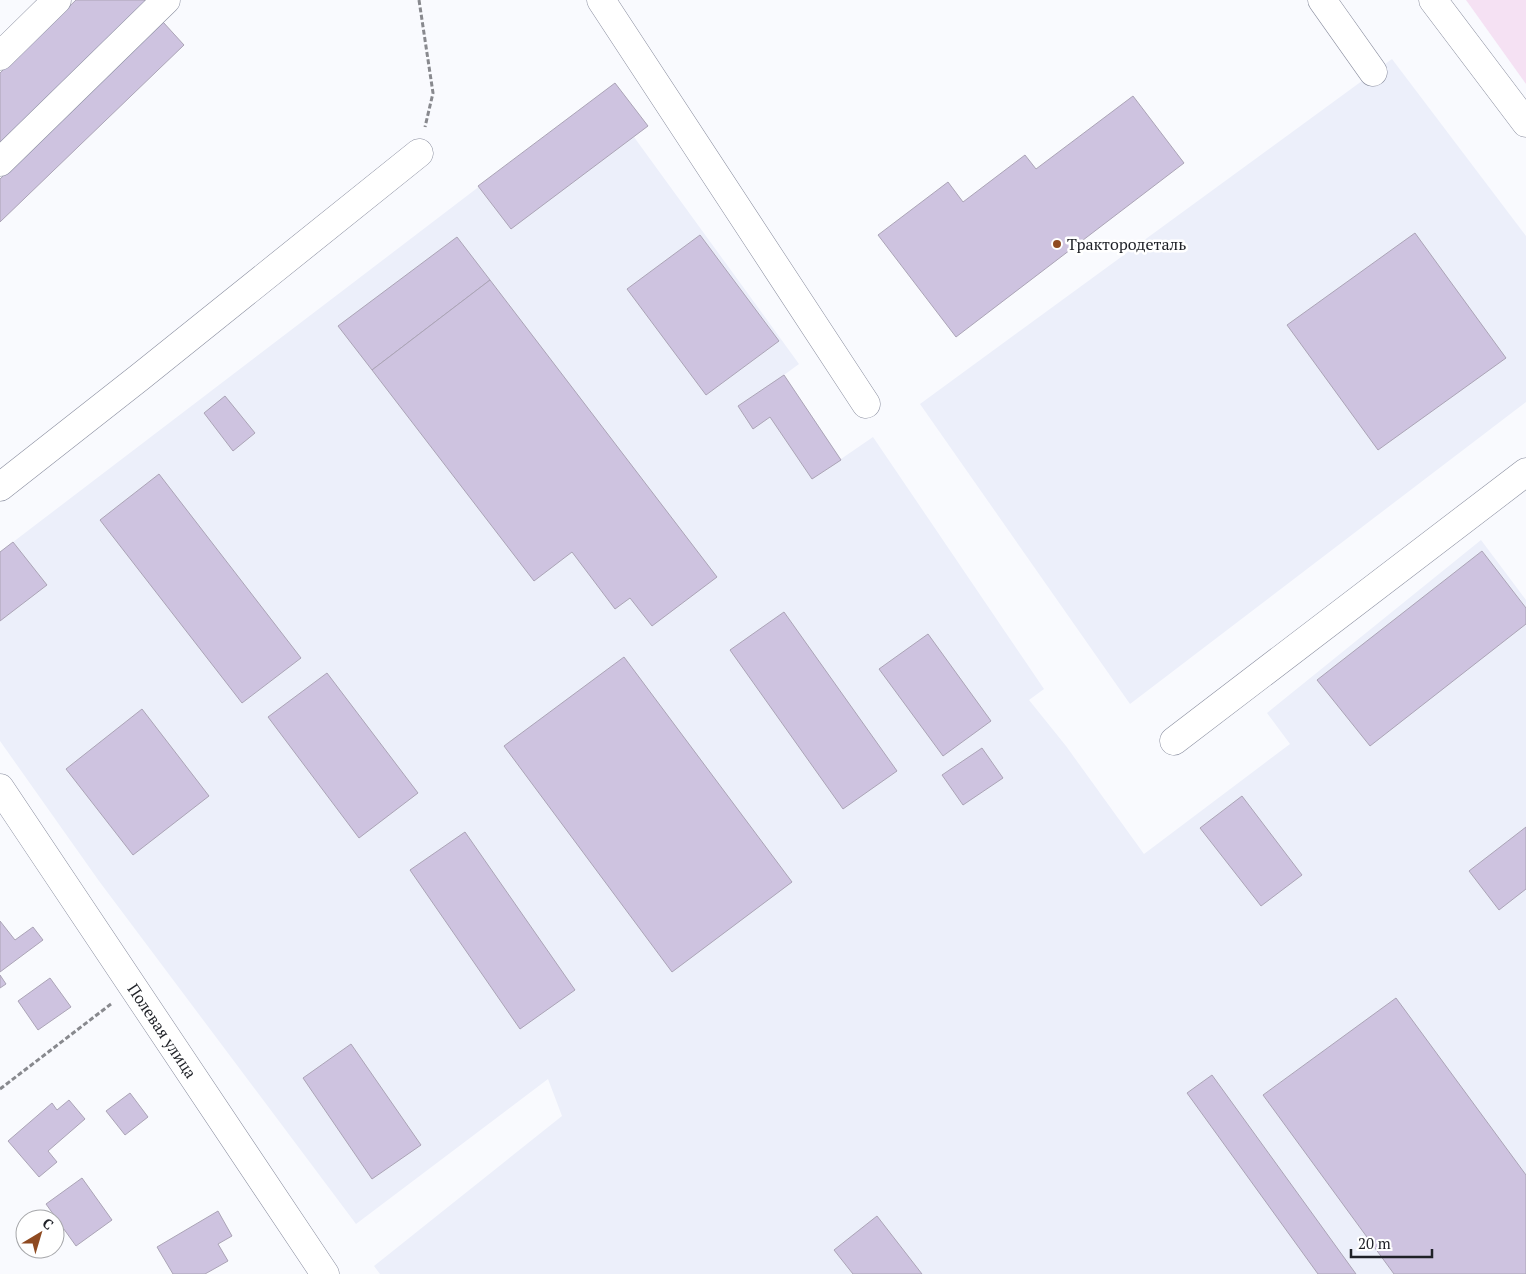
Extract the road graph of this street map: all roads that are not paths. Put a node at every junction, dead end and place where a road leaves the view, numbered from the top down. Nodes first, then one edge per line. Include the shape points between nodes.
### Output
1 (57, 0) edge
2 (166, 0) edge
3 (601, 0) edge
4 (1322, 0) edge
5 (1434, 0) edge
6 (0, 56) edge
7 (1372, 72) dead end
8 (1526, 123) edge
9 (419, 153) road end
10 (0, 162) edge
11 (866, 404) dead end
12 (1526, 472) edge
13 (0, 487) edge
14 (1174, 741) dead end
15 (0, 788) edge
16 (325, 1274) edge

1 - 6 street
2 - 10 street
3 - 11 street
4 - 7 street
5 - 8 street
9 - 13 street
12 - 14 street
15 - 16 street, Полевая улица

